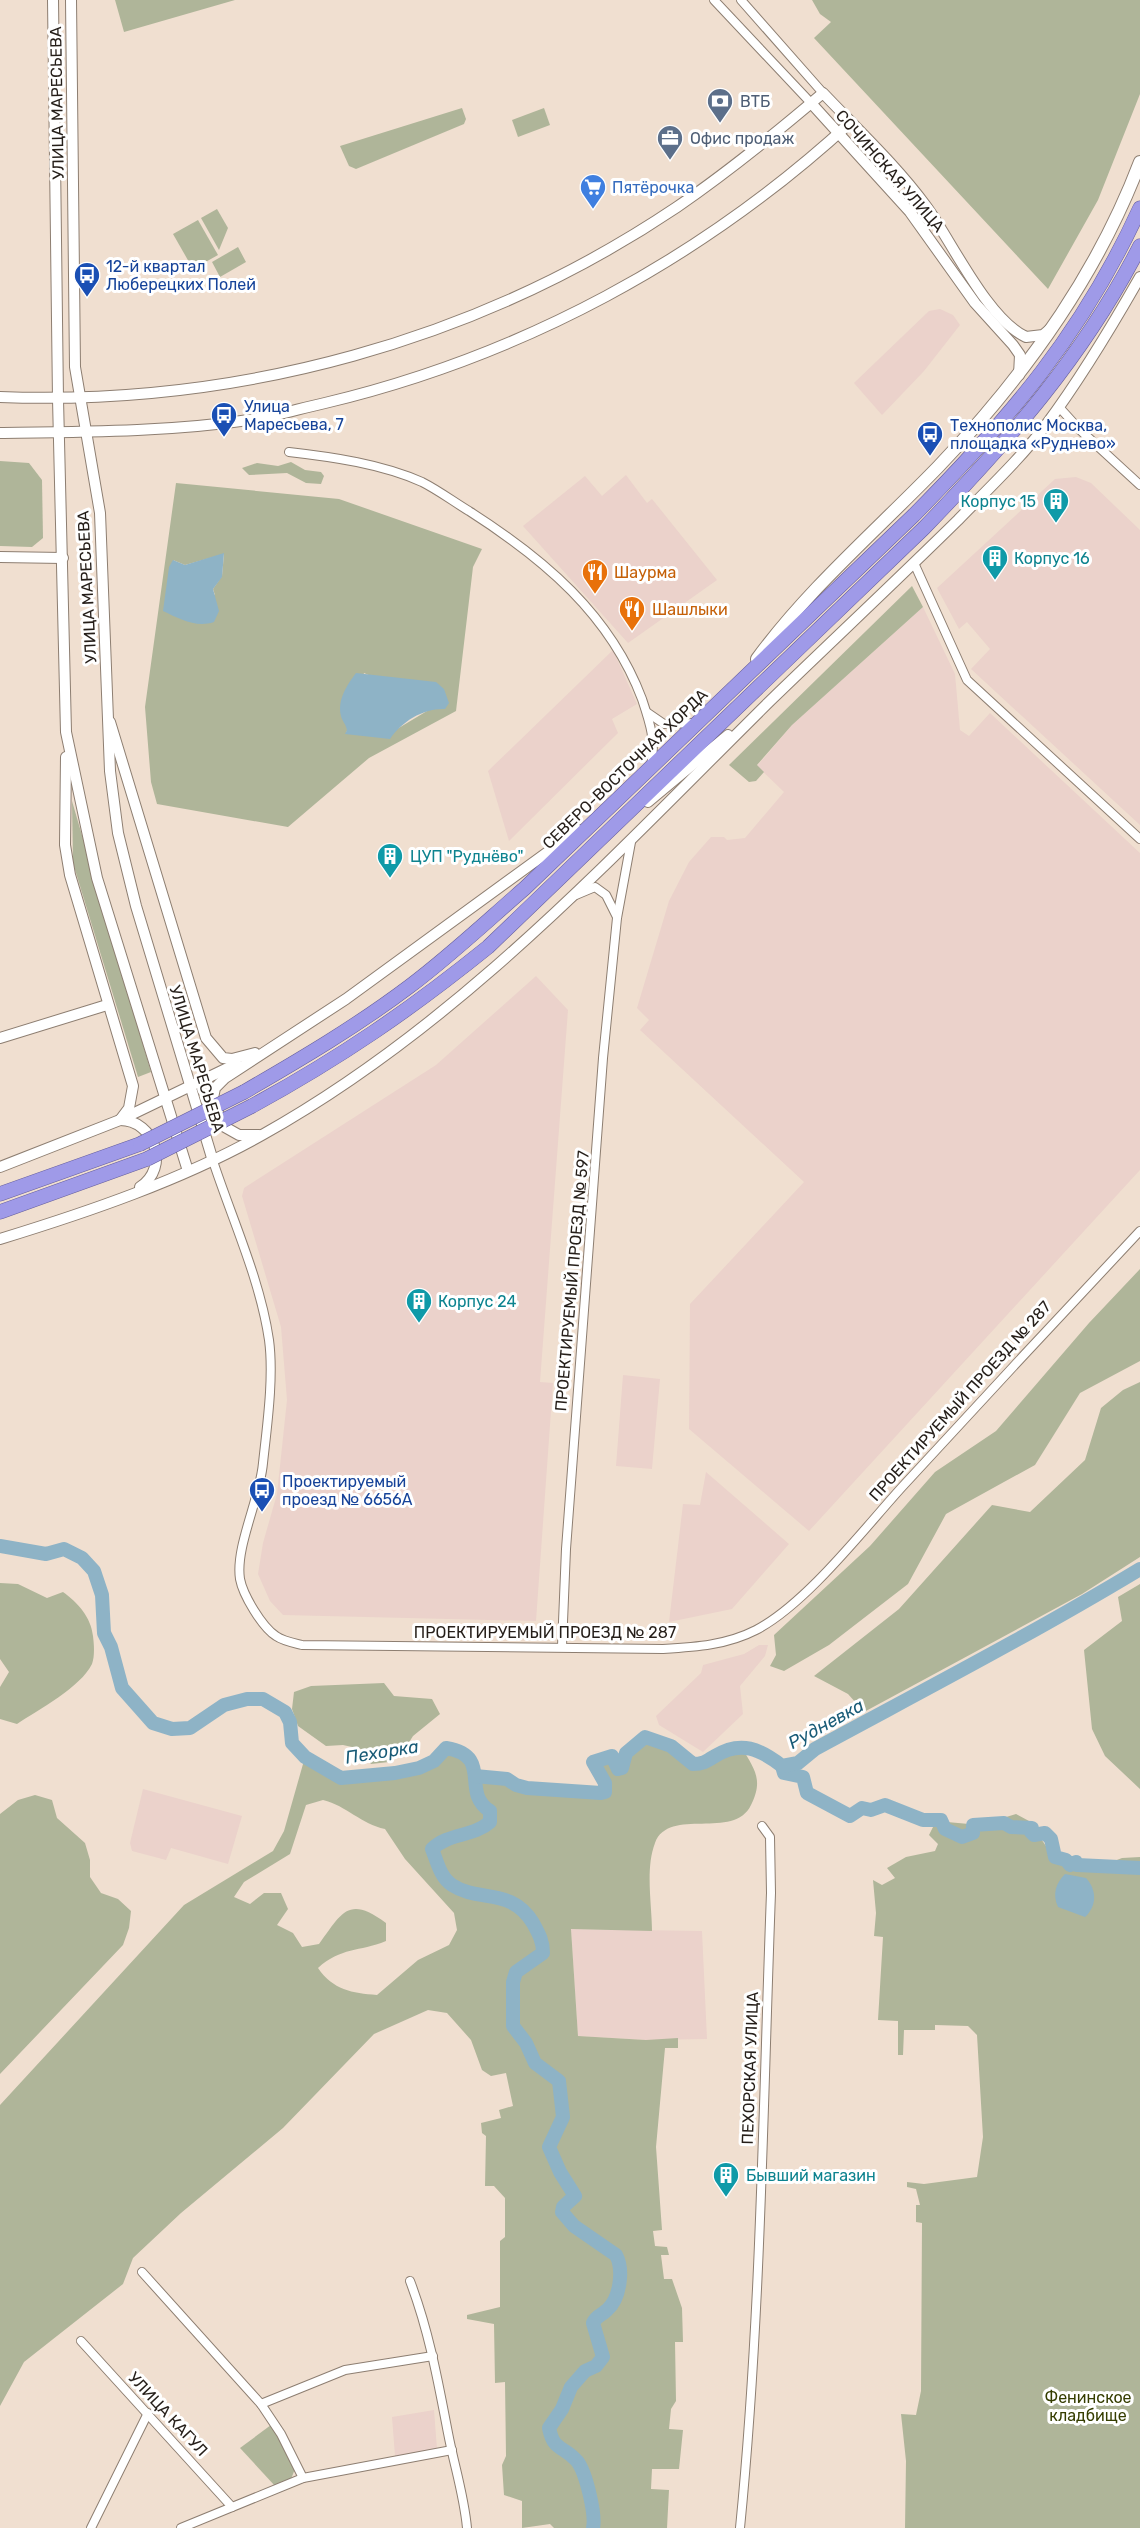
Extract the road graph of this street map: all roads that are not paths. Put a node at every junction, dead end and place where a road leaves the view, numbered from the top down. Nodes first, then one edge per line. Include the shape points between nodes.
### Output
1 (53, 0) edge
2 (71, 0) edge
3 (714, 0) edge
4 (741, 0) edge
5 (823, 93) junction
6 (811, 103) junction
7 (851, 122) junction
8 (838, 134) junction
9 (1140, 162) edge
10 (1140, 208) edge
11 (1140, 246) edge
12 (1140, 277) edge
13 (1055, 325) junction
14 (1019, 375) junction
15 (0, 397) edge
16 (58, 399) junction
17 (79, 399) junction
18 (1059, 407) junction
19 (0, 433) edge
20 (60, 433) junction
21 (85, 433) junction
22 (289, 452) dead end
23 (1140, 485) edge
24 (0, 557) edge
25 (63, 558) junction
26 (914, 563) junction
27 (744, 677) junction
28 (771, 701) junction
29 (106, 705) junction
30 (646, 711) junction
31 (698, 723) junction
32 (66, 732) junction
33 (650, 768) junction
34 (623, 794) junction
35 (603, 838) junction
36 (1140, 839) edge
37 (631, 842) junction
38 (574, 896) junction
39 (617, 918) junction
40 (107, 1005) junction
41 (0, 1038) edge
42 (263, 1051) junction
43 (188, 1085) junction
44 (164, 1098) junction
45 (120, 1120) junction
46 (263, 1135) junction
47 (213, 1161) junction
48 (0, 1167) edge
49 (188, 1171) junction
50 (0, 1194) edge
51 (128, 1196) junction
52 (0, 1212) edge
53 (1140, 1230) edge
54 (0, 1239) edge
55 (562, 1646) junction
56 (762, 1826) dead end
57 (142, 2272) dead end
58 (410, 2281) dead end
59 (81, 2342) dead end
60 (433, 2356) junction
61 (261, 2404) junction
62 (148, 2413) junction
63 (452, 2450) junction
64 (303, 2478) junction
65 (232, 2507) junction
66 (91, 2528) edge
67 (181, 2528) edge
68 (467, 2528) edge
69 (740, 2528) edge

1 - 16 street, УЛИЦА МАРЕСЬЕВА
2 - 17 street, УЛИЦА МАРЕСЬЕВА via 75,367
3 - 6 street, СОЧИНСКАЯ УЛИЦА
4 - 5 street, СОЧИНСКАЯ УЛИЦА
5 - 6 street
5 - 7 street, СОЧИНСКАЯ УЛИЦА
6 - 8 street, СОЧИНСКАЯ УЛИЦА
6 - 17 street via 676,207 557,277 487,310 365,354 250,380 170,392
7 - 8 street
7 - 13 street, СОЧИНСКАЯ УЛИЦА via 925,204 967,270 1018,334 1033,338
8 - 14 street, СОЧИНСКАЯ УЛИЦА via 910,213 975,303 1020,355
8 - 21 street via 738,216 648,275 582,311 502,346 383,389 258,418
9 - 13 main road via 1099,251
10 - 27 highway, СЕВЕРО-ВОСТОЧНАЯ ХОРДА via 1080,319 1018,405 921,507
11 - 35 highway, СЕВЕРО-ВОСТОЧНАЯ ХОРДА via 1077,354 991,459
12 - 18 street
13 - 14 main road
14 - 27 main road via 938,466 787,619
15 - 16 street
16 - 17 street
16 - 20 street, УЛИЦА МАРЕСЬЕВА
17 - 21 street, УЛИЦА МАРЕСЬЕВА
18 - 23 street
18 - 26 street via 999,479
19 - 20 street
20 - 21 street
20 - 25 street, УЛИЦА МАРЕСЬЕВА
21 - 29 street, УЛИЦА МАРЕСЬЕВА via 103,548
22 - 30 street via 337,459 423,483 531,553 562,580 614,642 631,670
24 - 25 street
25 - 32 street, УЛИЦА МАРЕСЬЕВА
26 - 28 street
26 - 36 street via 967,680
27 - 31 highway, СЕВЕРО-ВОСТОЧНАЯ ХОРДА
28 - 35 street
28 - 37 street
29 - 42 street via 206,1038 224,1058
29 - 43 street, УЛИЦА МАРЕСЬЕВА via 118,832
30 - 31 street via 664,724
30 - 33 street via 653,734
31 - 33 highway, СЕВЕРО-ВОСТОЧНАЯ ХОРДА
32 - 40 street via 65,845
32 - 44 street, УЛИЦА МАРЕСЬЕВА via 97,878
33 - 34 highway, СЕВЕРО-ВОСТОЧНАЯ ХОРДА
34 - 42 street via 400,961
34 - 50 highway, СЕВЕРО-ВОСТОЧНАЯ ХОРДА, bridge via 525,888 412,985 350,1029 244,1092 140,1144
35 - 52 highway, СЕВЕРО-ВОСТОЧНАЯ ХОРДА, bridge via 488,947 425,998 329,1063 147,1159
37 - 38 street
37 - 39 street, ПРОЕКТИРУЕМЫЙ ПРОЕЗД № 597
38 - 39 street via 595,887 606,895
38 - 46 street via 429,1022 333,1091
39 - 55 street, ПРОЕКТИРУЕМЫЙ ПРОЕЗД № 597 via 566,1549
40 - 41 street
40 - 45 street via 133,1086 129,1108
42 - 43 street
42 - 46 street via 225,1078 215,1088 213,1098 228,1130 239,1136
43 - 44 street
43 - 47 street, УЛИЦА МАРЕСЬЕВА
44 - 45 street
44 - 49 street, УЛИЦА МАРЕСЬЕВА
45 - 48 street
45 - 51 street via 142,1125 157,1159 154,1174
46 - 47 street
47 - 49 street
47 - 55 street, ПРОЕКТИРУЕМЫЙ ПРОЕЗД № 287 via 262,1306 269,1342 262,1478 239,1567 241,1582 256,1612 275,1636 302,1645
49 - 51 street
51 - 54 street
53 - 55 street, ПРОЕКТИРУЕМЫЙ ПРОЕЗД № 287 via 836,1560 774,1619 735,1639 714,1644 663,1648
56 - 69 street, ПЕХОРСКАЯ УЛИЦА via 770,1837 771,1893 752,2409
57 - 61 street
58 - 60 street
59 - 62 street, УЛИЦА КАГУЛ
60 - 61 street via 345,2370
60 - 63 street
61 - 64 street
62 - 65 street, УЛИЦА КАГУЛ
62 - 66 street
63 - 64 street
63 - 68 street
64 - 65 street
65 - 67 street

